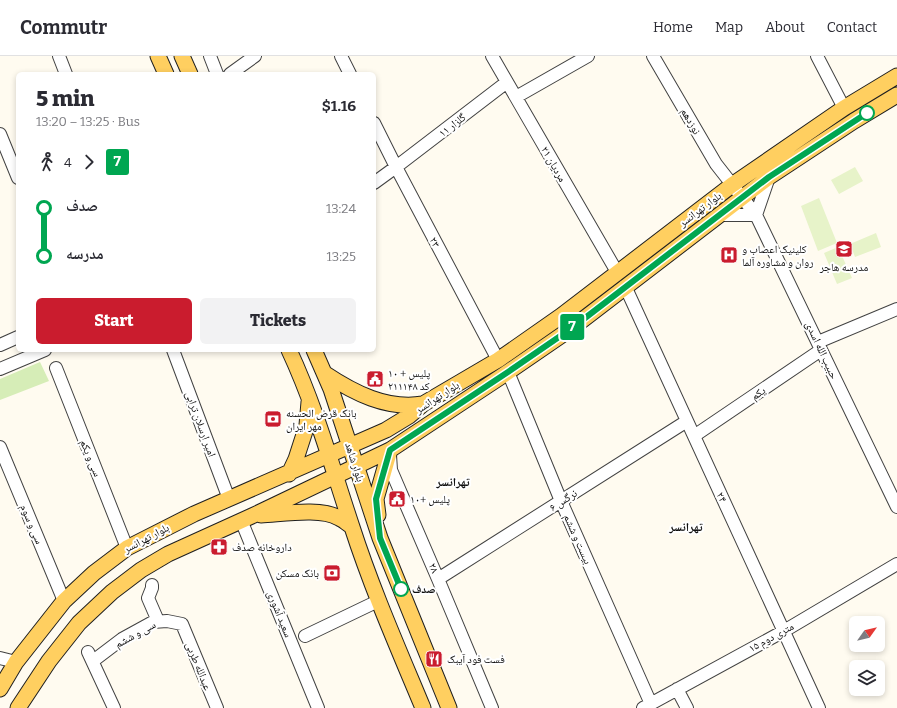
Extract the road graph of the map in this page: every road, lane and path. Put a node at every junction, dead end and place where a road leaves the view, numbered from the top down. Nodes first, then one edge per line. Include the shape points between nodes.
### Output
1 (59, 56) edge
2 (158, 56) edge
3 (182, 56) edge
4 (210, 56) edge
5 (255, 56) edge
6 (341, 56) edge
7 (492, 56) edge
8 (588, 56) edge
9 (653, 56) edge
10 (817, 56) edge
11 (65, 72) edge
12 (165, 72) edge
13 (189, 72) edge
14 (216, 72) edge
15 (233, 72) edge
16 (349, 72) edge
17 (897, 76) edge
18 (507, 82) junction
19 (516, 97) junction
20 (896, 98) edge
21 (844, 108) junction
22 (376, 127) edge
23 (0, 134) edge
24 (396, 167) junction
25 (16, 173) edge
26 (769, 177) junction
27 (752, 180) junction
28 (376, 182) edge
29 (732, 185) junction
30 (720, 195) junction
31 (741, 197) junction
32 (724, 211) junction
33 (756, 216) junction
34 (617, 272) junction
35 (625, 286) junction
36 (897, 309) edge
37 (16, 338) edge
38 (0, 345) edge
39 (820, 346) junction
40 (40, 352) edge
41 (174, 352) edge
42 (290, 352) edge
43 (315, 352) edge
44 (498, 360) junction
45 (56, 368) dead end
46 (0, 370) edge
47 (508, 372) junction
48 (324, 373) junction
49 (331, 389) junction
50 (309, 397) junction
51 (423, 404) junction
52 (687, 421) junction
53 (694, 436) junction
54 (0, 446) edge
55 (350, 447) junction
56 (390, 450) junction
57 (330, 455) junction
58 (356, 467) junction
59 (289, 474) junction
60 (336, 476) junction
61 (229, 499) junction
62 (561, 501) junction
63 (897, 507) edge
64 (248, 518) junction
65 (352, 527) junction
66 (380, 538) junction
67 (127, 548) junction
68 (897, 564) edge
69 (438, 579) junction
70 (152, 585) dead end
71 (64, 601) junction
72 (378, 601) junction
73 (158, 620) junction
74 (182, 624) joint
75 (784, 631) junction
76 (305, 636) dead end
77 (0, 658) edge
78 (16, 662) junction
79 (0, 689) edge
80 (677, 689) junction
81 (647, 706) edge
82 (18, 708) edge
83 (114, 708) edge
84 (216, 708) edge
85 (318, 708) edge
86 (423, 708) edge
87 (449, 708) edge
88 (492, 708) edge
89 (687, 708) edge
90 (819, 708) edge

1 - 11 street
2 - 12 main road
3 - 13 main road
4 - 14 street
5 - 15 street
6 - 16 street
7 - 18 street, ۲۱ مردیان
8 - 19 street
9 - 29 street, نوزدهم via 716,164
10 - 21 street
17 - 21 main road, بلوار تهرانسر
18 - 19 street, ۲۱ مردیان
18 - 24 street, گلزار ۱۱
19 - 34 street, ۲۱ مردیان
20 - 26 main road, بلوار تهرانسر via 854,120
21 - 27 main road, بلوار تهرانسر
22 - 24 street, ۲۳
23 - 25 street
24 - 28 street, گلزار ۱۱
24 - 44 street, ۲۳
26 - 27 main road, بلوار تهرانسر
26 - 33 street
27 - 29 main road, بلوار تهرانسر
27 - 31 main road, بلوار تهرانسر
29 - 30 main road, بلوار تهرانسر
29 - 31 street, نوزدهم
30 - 32 main road via 729,195 732,199
30 - 34 main road, بلوار تهرانسر
31 - 32 main road, بلوار تهرانسر
31 - 33 street, حبیب الله اسدی
32 - 33 street
32 - 35 main road, بلوار تهرانسر
33 - 39 street, حبیب الله اسدی
34 - 44 main road, بلوار تهرانسر via 561,316
35 - 47 main road, بلوار تهرانسر via 572,328
35 - 52 street, ۲۴
36 - 39 street, یکم
37 - 38 street
39 - 53 street, یکم
39 - 63 street, حبیب الله اسدی
40 - 46 street
41 - 61 street, امیر ارسلان ترابی
42 - 50 main road, بلوار شاهد
43 - 48 main road, بلوار شاهد
44 - 51 main road, بلوار تهرانسر
45 - 67 street, سی و یکم
47 - 56 main road, بلوار تهرانسر
47 - 62 street, بیست و ششم
48 - 49 main road, بلوار شاهد
48 - 51 main road via 346,388 372,399 398,405
49 - 50 main road
49 - 55 main road, بلوار شاهد
50 - 57 main road, بلوار شاهد
50 - 59 main road via 307,425
51 - 55 main road, بلوار تهرانسر via 386,430
52 - 53 street, ۲۴
52 - 62 street, نرگس ۶
53 - 75 street, ۲۴
54 - 71 street, سی و سوم
55 - 57 main road, بلوار تهرانسر
55 - 58 main road, بلوار شاهد
56 - 58 main road, بلوار تهرانسر
56 - 66 main road via 376,499
56 - 69 street, ۲۸ via 391,470
57 - 59 main road, بلوار تهرانسر
57 - 60 main road, بلوار شاهد
58 - 60 main road, بلوار تهرانسر
58 - 66 main road, بلوار شاهد
59 - 61 main road, بلوار تهرانسر
60 - 64 main road, بلوار تهرانسر
60 - 65 main road, بلوار شاهد
61 - 67 main road, بلوار تهرانسر
62 - 69 street, نرگس ۶
62 - 81 street, بیست و ششم
64 - 65 main road via 322,513 338,517
64 - 82 main road, بلوار تهرانسر via 168,554 112,592 79,622
64 - 85 street, سعید آشوری
65 - 72 main road, بلوار شاهد
66 - 87 main road, بلوار شاهد
67 - 71 main road, بلوار تهرانسر via 94,573
68 - 75 street, ۱۵ متری دوم
69 - 88 street, ۲۸
70 - 73 street via 148,598
71 - 78 main road, بلوار تهرانسر
72 - 76 street
72 - 86 main road, بلوار شاهد
73 - 74 street, سی و ششم
73 - 83 street, سی و ششم via 91,656
74 - 84 street, عبدالله طربی
75 - 80 street, ۱۵ متری دوم
75 - 90 street, ۲۴
77 - 78 street
78 - 79 main road, بلوار تهرانسر
80 - 81 street, ۱۵ متری دوم
80 - 89 street

